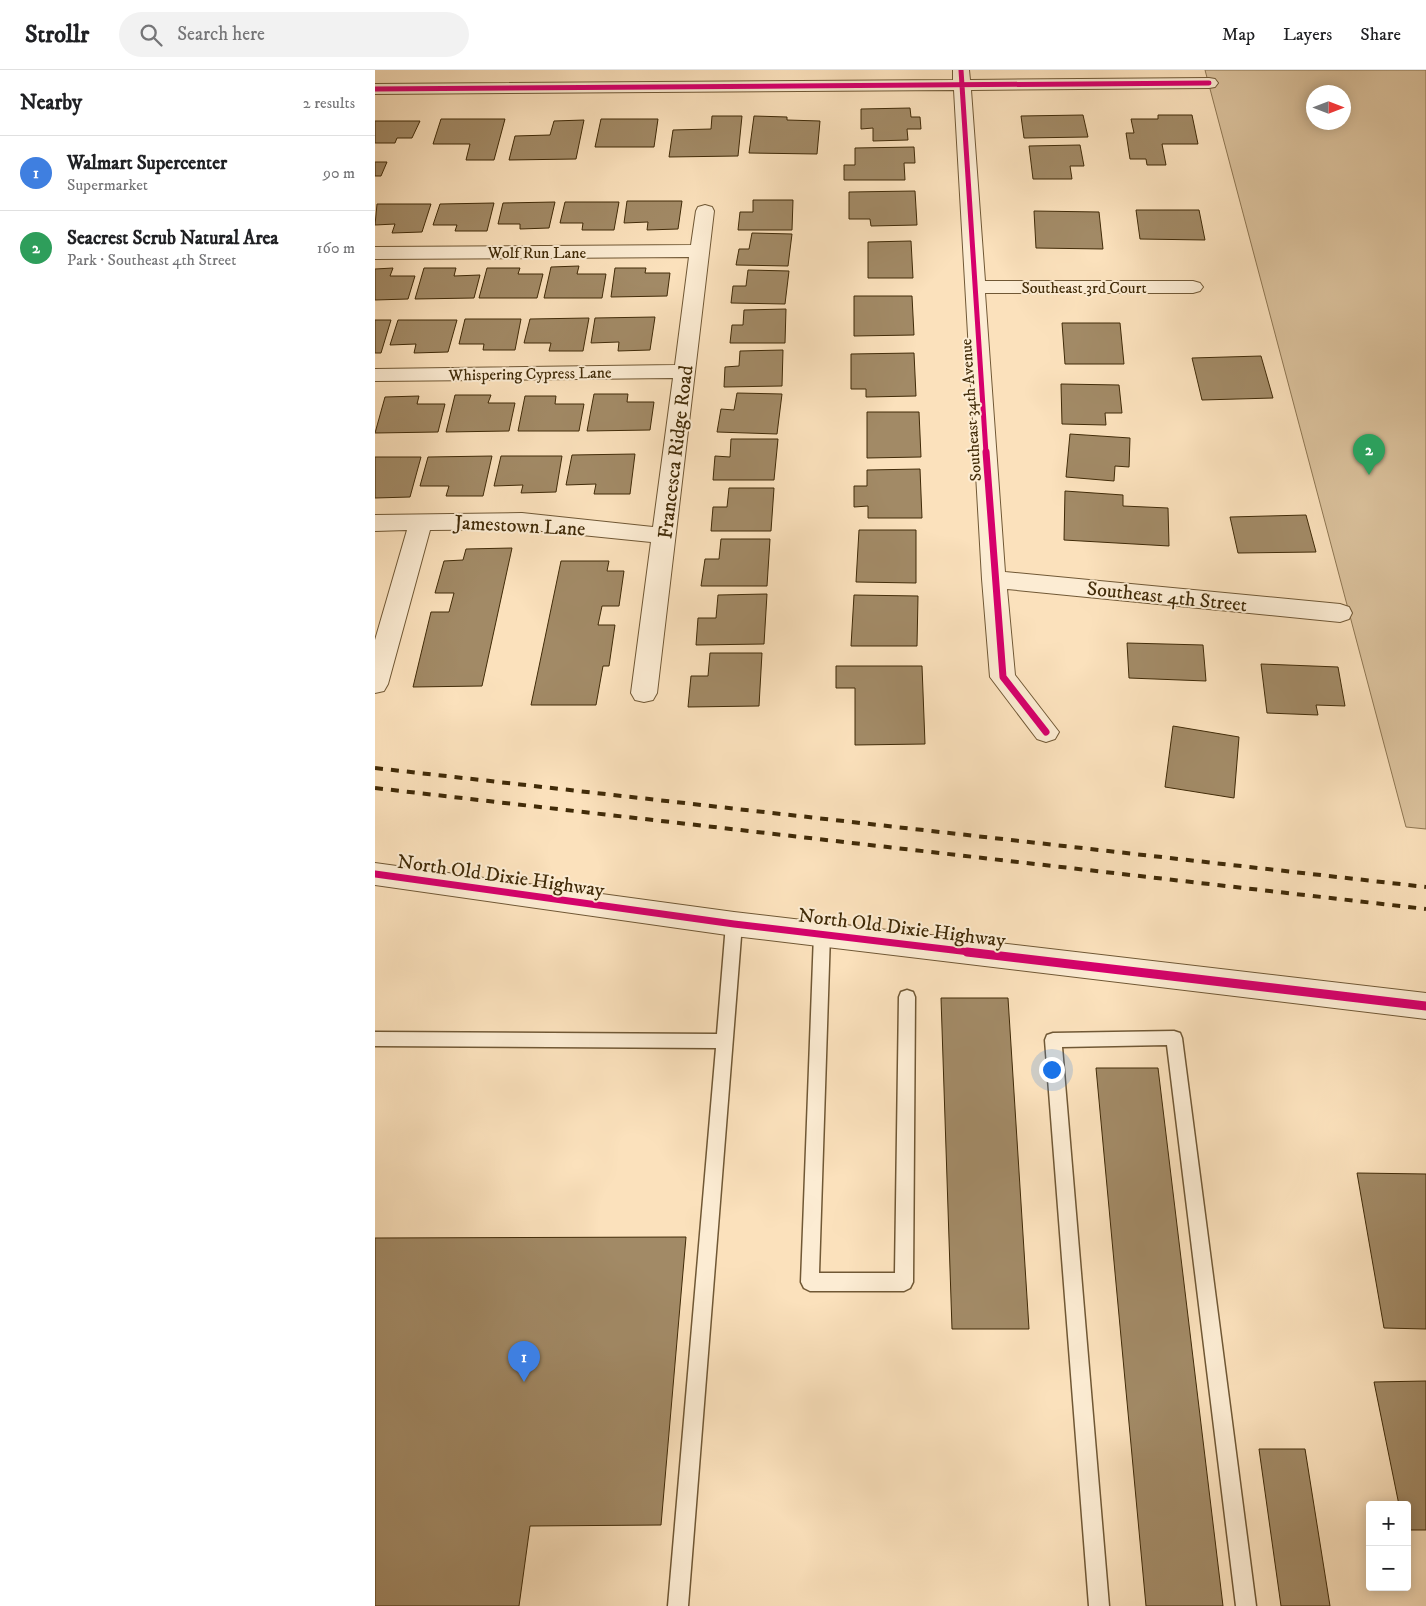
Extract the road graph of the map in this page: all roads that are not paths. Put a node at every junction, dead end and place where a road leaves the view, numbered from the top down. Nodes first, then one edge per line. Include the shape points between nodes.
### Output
1 (962, 78) edge
2 (1209, 83) dead end
3 (375, 90) edge
4 (705, 211) dead end
5 (700, 251) junction
6 (375, 253) edge
7 (976, 287) junction
8 (1193, 287) dead end
9 (685, 370) junction
10 (375, 375) edge
11 (421, 522) junction
12 (375, 523) edge
13 (664, 536) junction
14 (994, 579) junction
15 (1340, 613) dead end
16 (375, 684) edge
17 (644, 693) dead end
18 (1047, 732) dead end
19 (375, 874) edge
20 (733, 924) junction
21 (822, 934) junction
22 (907, 997) dead end
23 (1426, 1006) edge
24 (375, 1039) edge
25 (724, 1040) junction
26 (678, 1606) edge
27 (1099, 1606) edge
28 (1246, 1606) edge

1 - 2 street
1 - 3 street
1 - 7 street, Southeast 34th Avenue
4 - 5 street, Francesca Ridge Road
5 - 6 street, Wolf Run Lane
5 - 9 street, Francesca Ridge Road
7 - 8 street, Southeast 3rd Court
7 - 14 street, Southeast 34th Avenue
9 - 10 street, Whispering Cypress Lane
9 - 13 street, Francesca Ridge Road
11 - 12 street, Jamestown Lane
11 - 13 street, Jamestown Lane via 521,521
11 - 16 street
13 - 17 street, Francesca Ridge Road
14 - 15 street, Southeast 4th Street
14 - 18 street, Southeast 34th Avenue via 1003,677
19 - 20 street, North Old Dixie Highway
20 - 21 street, North Old Dixie Highway
20 - 25 lane
21 - 22 lane via 809,1282 904,1282
21 - 23 street, North Old Dixie Highway
24 - 25 lane
25 - 26 lane
27 - 28 lane via 1053,1040 1174,1038

